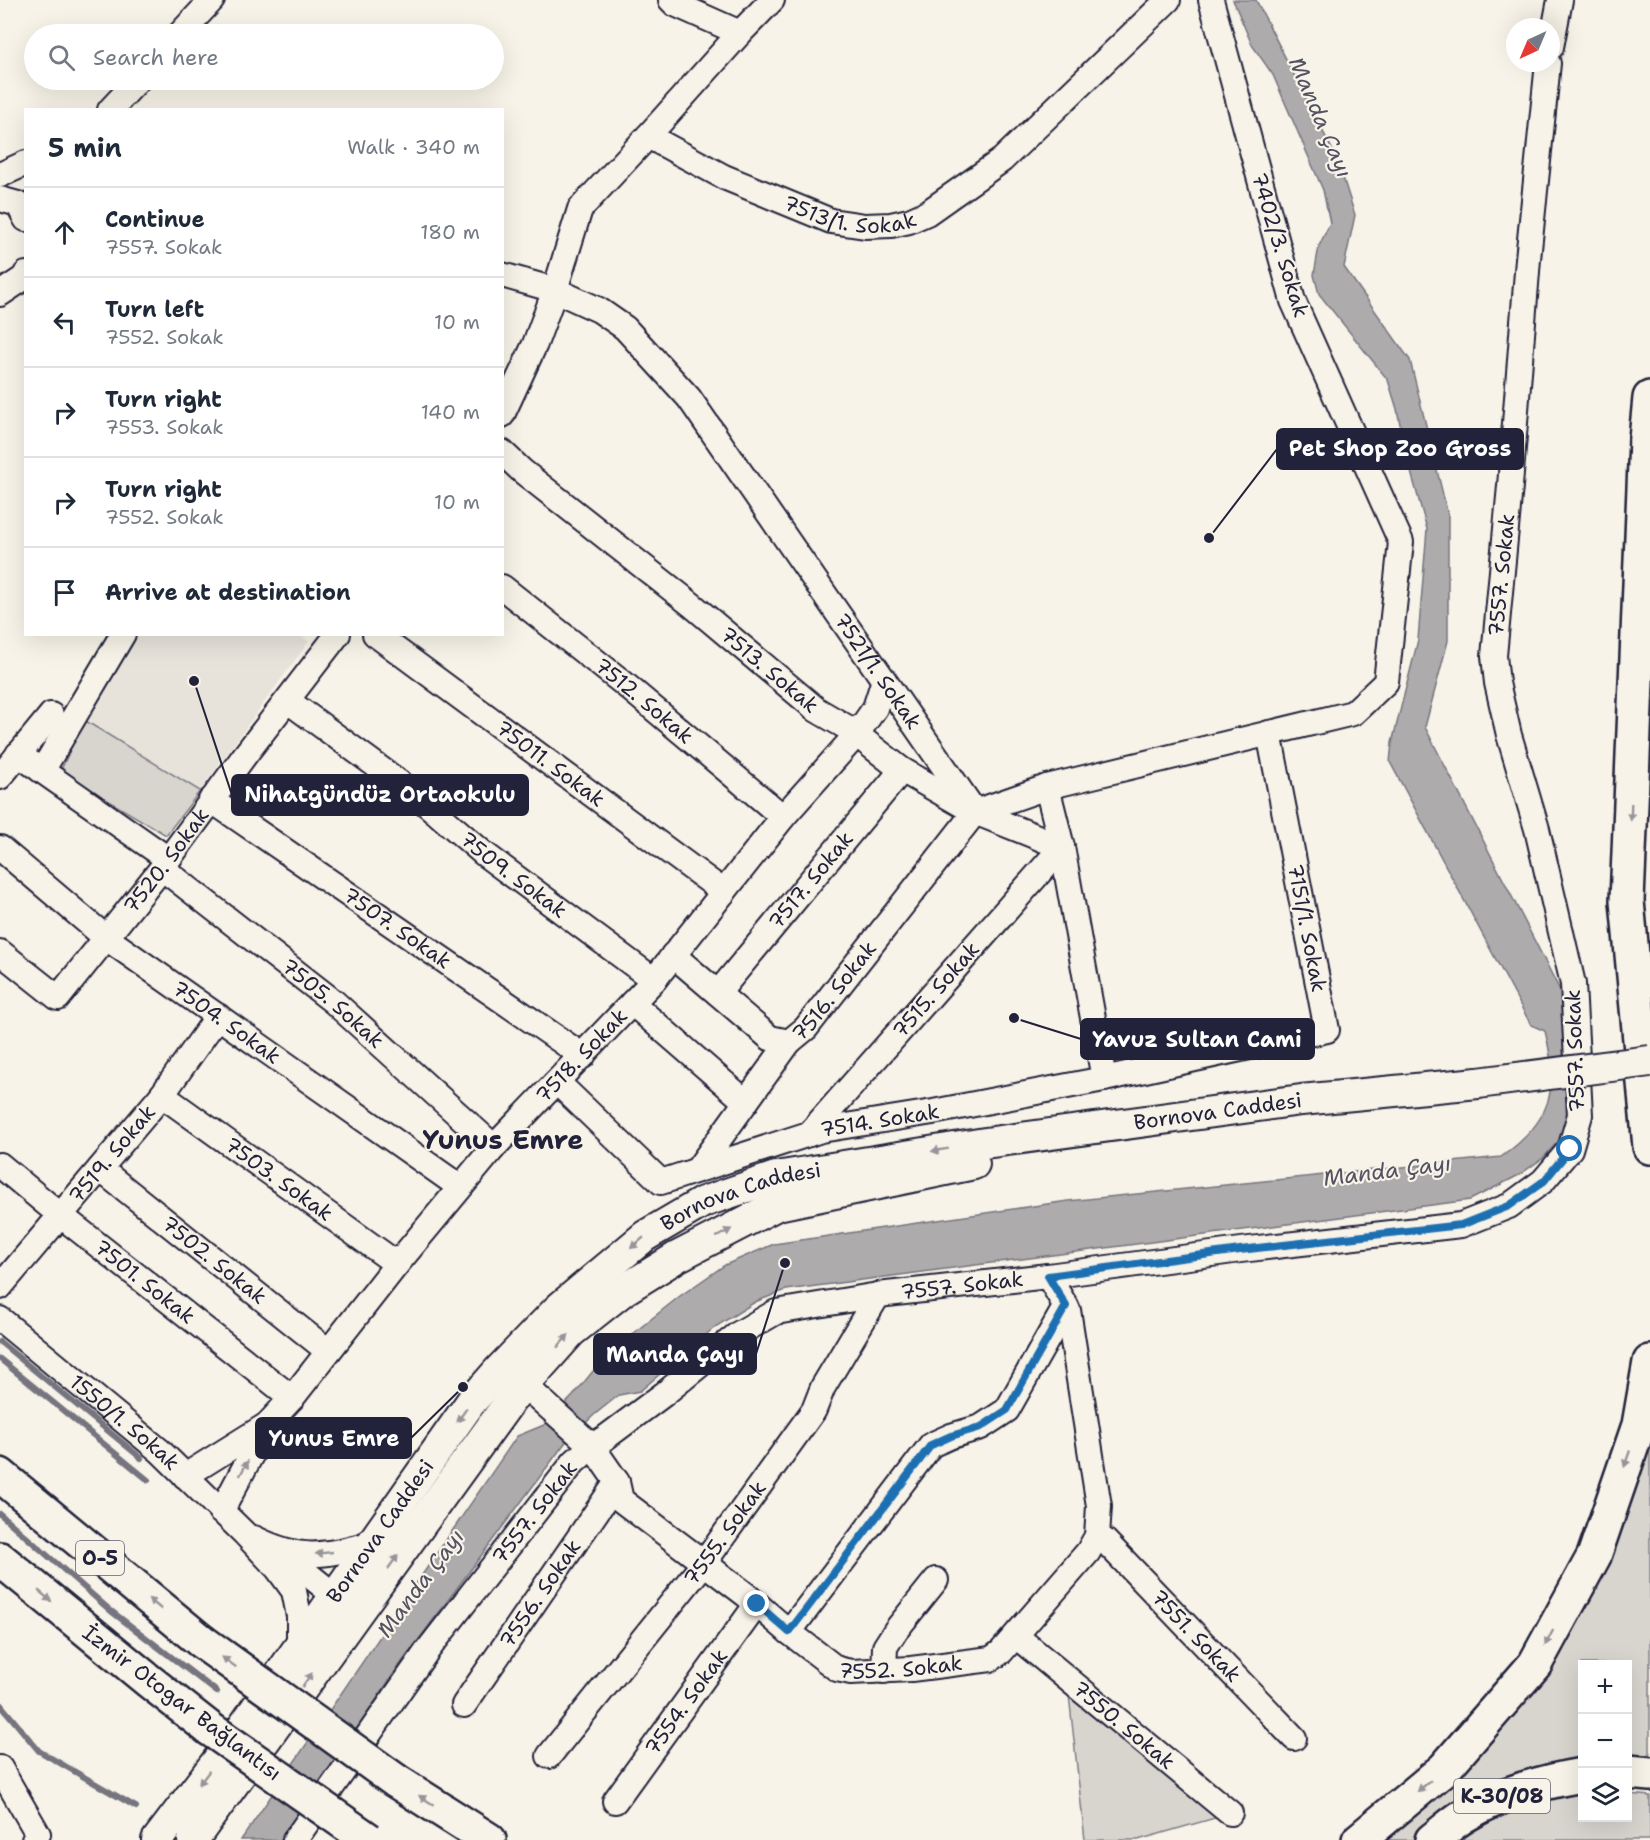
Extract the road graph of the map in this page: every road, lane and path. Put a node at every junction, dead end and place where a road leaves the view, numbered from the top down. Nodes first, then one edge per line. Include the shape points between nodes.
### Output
1 (213, 0) edge
2 (670, 0) edge
3 (772, 0) edge
4 (1168, 0) edge
5 (1211, 0) edge
6 (1560, 0) edge
7 (1557, 18) edge
8 (190, 24) edge
9 (740, 33) junction
10 (1547, 72) edge
11 (129, 90) edge
12 (112, 108) edge
13 (648, 136) junction
14 (24, 164) edge
15 (0, 175) edge
16 (504, 276) edge
17 (555, 290) junction
18 (1650, 398) edge
19 (504, 411) edge
20 (1646, 439) junction
21 (504, 454) edge
22 (1650, 580) edge
23 (504, 589) edge
24 (122, 636) edge
25 (337, 636) edge
26 (378, 636) edge
27 (884, 680) junction
28 (288, 701) junction
29 (51, 715) dead end
30 (1269, 733) junction
31 (856, 735) junction
32 (18, 754) junction
33 (902, 770) junction
34 (42, 771) junction
35 (0, 777) edge
36 (1047, 787) junction
37 (211, 800) junction
38 (975, 812) junction
39 (783, 817) junction
40 (1062, 847) junction
41 (0, 848) edge
42 (165, 863) junction
43 (723, 892) junction
44 (105, 937) junction
45 (0, 952) edge
46 (673, 955) junction
47 (654, 980) junction
48 (718, 993) junction
49 (632, 1003) junction
50 (218, 1016) junction
51 (789, 1042) junction
52 (583, 1056) junction
53 (1650, 1061) edge
54 (1104, 1079) junction
55 (557, 1082) junction
56 (162, 1095) junction
57 (746, 1102) junction
58 (809, 1134) junction
59 (494, 1147) junction
60 (1650, 1147) edge
61 (0, 1165) edge
62 (100, 1169) junction
63 (697, 1170) junction
64 (460, 1187) junction
65 (60, 1215) junction
66 (397, 1264) junction
67 (1048, 1276) junction
68 (0, 1287) edge
69 (878, 1295) junction
70 (1066, 1306) junction
71 (0, 1319) edge
72 (328, 1351) junction
73 (1650, 1362) edge
74 (522, 1385) junction
75 (292, 1398) junction
76 (267, 1425) junction
77 (592, 1446) junction
78 (0, 1475) edge
79 (185, 1476) junction
80 (617, 1482) junction
81 (221, 1512) junction
82 (1097, 1536) junction
83 (373, 1543) junction
84 (0, 1559) edge
85 (277, 1559) junction
86 (704, 1563) junction
87 (936, 1580) dead end
88 (757, 1604) junction
89 (342, 1610) junction
90 (789, 1632) junction
91 (1016, 1636) junction
92 (299, 1648) junction
93 (884, 1671) junction
94 (464, 1705) dead end
95 (237, 1735) junction
96 (1294, 1738) dead end
97 (549, 1756) dead end
98 (0, 1768) edge
99 (1632, 1772) edge
100 (1650, 1774) edge
101 (1578, 1776) edge
102 (615, 1801) dead end
103 (1230, 1814) dead end
104 (456, 1819) junction
105 (36, 1837) edge
106 (156, 1840) edge
107 (193, 1840) edge
108 (295, 1840) edge
109 (336, 1840) edge
110 (369, 1840) edge
111 (489, 1840) edge
112 (501, 1840) edge
113 (1359, 1840) edge
114 (1432, 1840) edge

1 - 8 street
2 - 9 street
3 - 9 street
4 - 13 street, 7513/1. Sokak via 1002,160 927,213 909,221 865,226 831,221 724,177
5 - 30 street, 7402/3. Sokak via 1293,301 1401,542 1386,682 1353,713
6 - 7 street
9 - 13 street
10 - 67 street, 7557. Sokak via 1494,657 1509,735 1537,829 1573,984 1580,1115 1570,1149 1544,1181 1509,1206 1461,1225
11 - 12 street
13 - 17 street via 580,209
14 - 15 street
16 - 17 street, 7521/1. Sokak
17 - 19 street
17 - 27 street, 7521/1. Sokak via 600,310 625,328 689,398
18 - 20 highway
20 - 22 highway
20 -> 60 highway via 1628,901
21 - 31 street, 7513. Sokak via 817,710
23 - 39 street, 7512. Sokak
24 - 34 street
25 - 28 street, 7520. Sokak
26 - 43 street, 75011. Sokak
27 - 31 street, 7518. Sokak via 875,708
27 - 38 street, 7521/1. Sokak
28 - 37 street, 7520. Sokak
28 - 47 street, 7509. Sokak via 415,794 483,853
29 - 32 street
30 - 36 street
30 - 54 street, 7151/1. Sokak via 1327,1030
31 - 33 street, 7513. Sokak
31 - 39 street, 7518. Sokak
32 - 34 street, 7505. Sokak
32 - 35 street
33 - 38 street, 7513. Sokak
33 - 48 street, 7517. Sokak
34 - 42 street, 7505. Sokak
36 - 38 street
36 - 40 street
37 - 42 street, 7520. Sokak
37 - 52 street, 7507. Sokak
38 - 40 street, 7513. Sokak
38 - 51 street, 7516. Sokak via 806,1028
39 - 43 street, 7518. Sokak
40 - 54 street
40 - 58 street, 7515. Sokak
41 - 44 street, 7504. Sokak
42 - 44 street, 7520. Sokak
42 - 59 street, 7505. Sokak via 334,1002
43 - 46 street, 7518. Sokak
44 - 45 street, 7520. Sokak via 58,998
44 - 50 street, 7504. Sokak
46 - 47 street, 7518. Sokak
46 - 48 street
47 - 49 street, 7518. Sokak
48 - 51 street via 770,1038
49 - 52 street, 7518. Sokak
49 - 57 street
50 - 56 street, 7519. Sokak
50 - 64 street, 7504. Sokak
51 - 57 street, 7516. Sokak
52 - 55 street, 7518. Sokak
53 - 74 main road, Bornova Caddesi, bridge via 1266,1105 985,1143 776,1177 703,1202 645,1236 559,1308
54 - 58 street, 7514. Sokak
55 - 59 street, 7518. Sokak
55 - 63 street, 7514. Sokak via 661,1182
56 - 62 street, 7519. Sokak
56 - 66 street, 7503. Sokak
57 - 63 street, 7516. Sokak
58 - 63 street, 7514. Sokak
59 - 64 street, 7518. Sokak
61 - 65 street, 7501. Sokak
62 - 65 street, 7519. Sokak
62 - 72 street, 7502. Sokak
64 - 66 street, 7518. Sokak
65 - 68 street, 7519. Sokak
65 - 75 street, 7501. Sokak
66 - 72 street, 7518. Sokak
67 - 69 street, 7557. Sokak
67 - 70 street, 7552. Sokak
69 - 77 street, 7557. Sokak via 776,1312 738,1334
69 - 86 street, 7555. Sokak via 823,1387 814,1410
70 - 82 street, 7552. Sokak via 1099,1506
70 - 90 street via 1007,1410 981,1427 931,1445
71 - 79 street, 1550/1. Sokak
72 - 75 street, 7518. Sokak
73 -> 113 highway via 1639,1425 1594,1556 1535,1664 1444,1769
74 - 77 street, 7552. Sokak
74 -> 83 main road, Bornova Caddesi via 471,1402
89 -> 74 main road, Bornova Caddesi
75 - 76 street, 7518. Sokak
76 - 79 street, 7518. Sokak
81 -> 76 street, 7518. Sokak
77 - 80 street, 7552. Sokak
77 - 108 street, 7557. Sokak via 554,1486 427,1652
104 -> 78 highway, O-5, bridge via 396,1781 201,1641
79 - 81 street, 1550/1. Sokak
80 - 86 street, 7552. Sokak via 621,1500
80 - 94 street, 7556. Sokak
81 - 85 street, 1550/1. Sokak
82 - 91 street, 7552. Sokak via 1088,1552
82 - 96 street, 7551. Sokak
83 -> 85 street
83 - 89 main road, Bornova Caddesi
84 -> 95 highway, İzmir Otogar Bağlantısı via 149,1681
85 - 89 street, 1550/1. Sokak
85 - 92 street, 1550/1. Sokak via 294,1591
86 - 88 street, 7552. Sokak
86 - 97 street, 7555. Sokak
87 - 93 street via 885,1647
88 - 90 street, 7552. Sokak
88 - 102 street, 7554. Sokak
89 - 92 main road, Bornova Caddesi
95 -> 89 main road, Bornova Caddesi
90 - 93 street, 7552. Sokak via 837,1669
91 - 93 street, 7552. Sokak via 991,1659
91 - 103 street, 7550. Sokak
92 - 95 main road, Bornova Caddesi
95 -> 106 main road
95 - 107 main road
95 - 109 highway, bridge
95 - 110 highway, İzmir Otogar Bağlantısı, bridge
98 - 105 street
99 - 100 highway
101 - 114 highway, K-30/08 via 1502,1796 1464,1816
104 - 111 highway, O-5
104 - 112 highway

